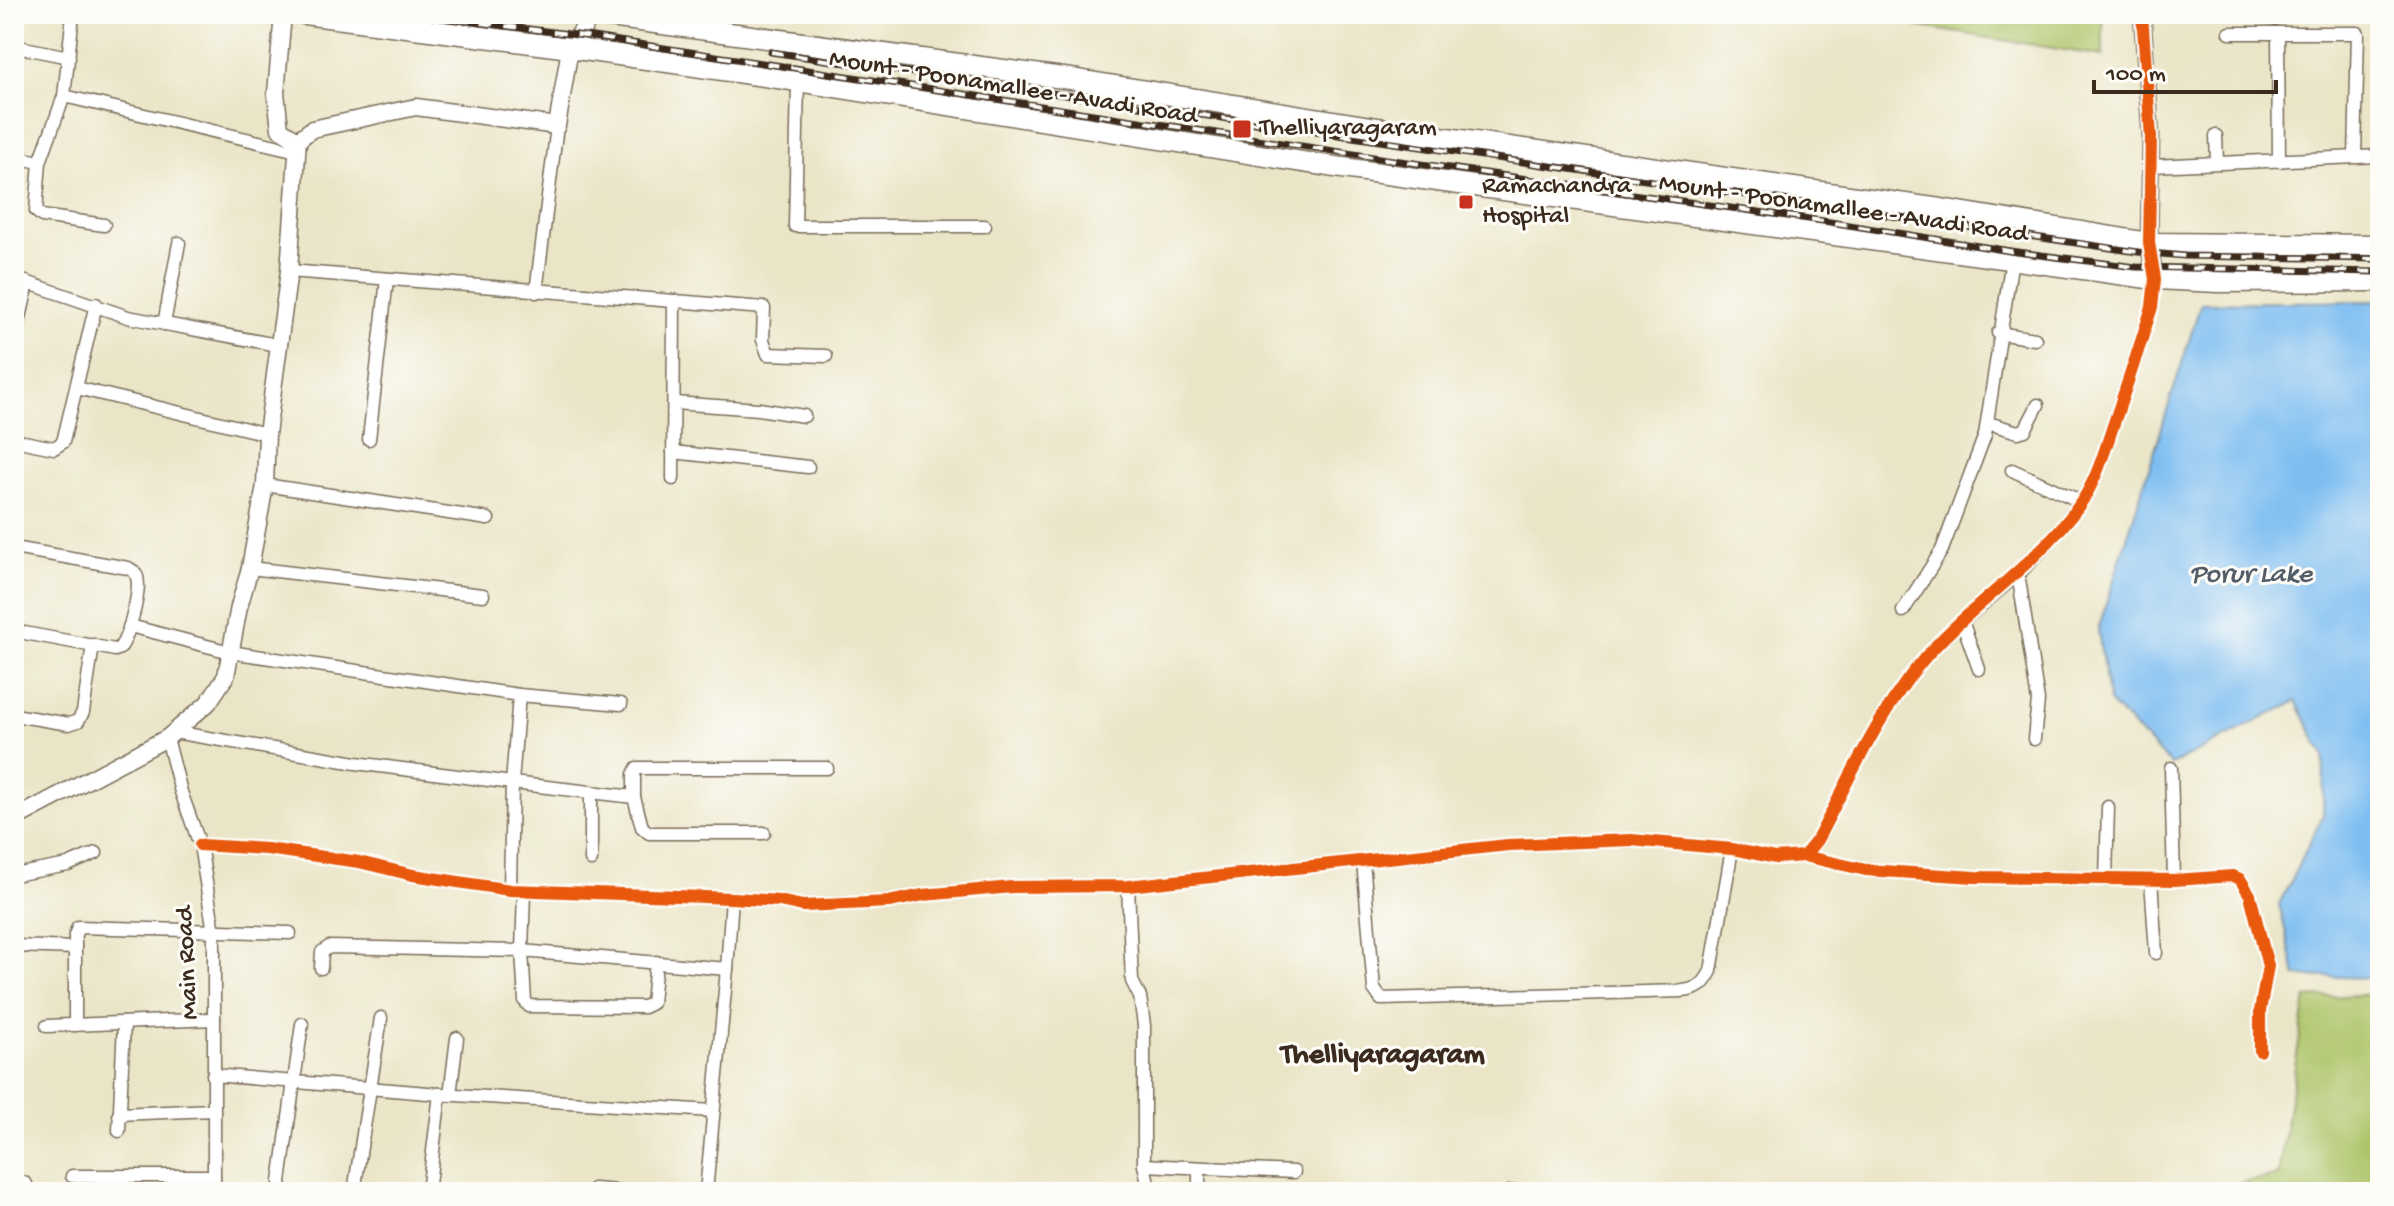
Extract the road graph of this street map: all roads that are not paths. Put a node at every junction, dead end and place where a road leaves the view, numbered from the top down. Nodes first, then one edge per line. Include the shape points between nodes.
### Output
1 (73, 14) edge
2 (283, 14) edge
3 (304, 14) edge
4 (591, 14) edge
5 (2142, 14) edge
6 (2230, 33) dead end
7 (2278, 33) junction
8 (14, 46) edge
9 (570, 48) junction
10 (69, 57) junction
11 (798, 81) junction
12 (64, 96) junction
13 (557, 126) junction
14 (2216, 136) dead end
15 (298, 145) junction
16 (2355, 156) junction
17 (2380, 156) edge
18 (14, 157) edge
19 (2279, 161) junction
20 (40, 162) junction
21 (2217, 162) junction
22 (2151, 166) junction
23 (104, 225) dead end
24 (985, 226) dead end
25 (179, 243) dead end
26 (2149, 243) junction
27 (2380, 245) edge
28 (2012, 259) junction
29 (289, 271) junction
30 (14, 278) edge
31 (387, 279) junction
32 (2155, 279) junction
33 (2380, 281) edge
34 (28, 283) junction
35 (536, 292) junction
36 (674, 301) junction
37 (96, 304) junction
38 (164, 324) junction
39 (1998, 333) junction
40 (2035, 339) dead end
41 (14, 344) edge
42 (277, 345) junction
43 (826, 356) dead end
44 (77, 388) junction
45 (674, 403) junction
46 (2038, 405) dead end
47 (804, 416) dead end
48 (1988, 423) junction
49 (267, 434) junction
50 (369, 439) dead end
51 (14, 440) edge
52 (673, 452) junction
53 (808, 467) dead end
54 (2012, 470) dead end
55 (673, 479) dead end
56 (265, 485) junction
57 (2082, 502) junction
58 (488, 519) dead end
59 (14, 548) edge
60 (250, 568) junction
61 (2018, 573) junction
62 (483, 595) dead end
63 (1903, 611) dead end
64 (1962, 621) junction
65 (130, 626) junction
66 (14, 631) edge
67 (93, 645) junction
68 (230, 652) junction
69 (1979, 669) dead end
70 (519, 695) junction
71 (621, 704) dead end
72 (14, 715) edge
73 (170, 735) junction
74 (2034, 739) dead end
75 (827, 768) dead end
76 (2171, 768) dead end
77 (512, 783) junction
78 (591, 793) junction
79 (634, 797) junction
80 (2108, 807) dead end
81 (14, 819) edge
82 (764, 833) dead end
83 (200, 845) junction
84 (1732, 849) junction
85 (96, 853) dead end
86 (1804, 856) junction
87 (591, 860) dead end
88 (1363, 861) junction
89 (14, 875) edge
90 (2106, 880) junction
91 (2148, 880) junction
92 (2174, 880) junction
93 (1128, 886) junction
94 (510, 890) junction
95 (524, 892) junction
96 (732, 898) junction
97 (214, 932) junction
98 (290, 933) dead end
99 (14, 946) edge
100 (75, 948) junction
101 (522, 951) junction
102 (2152, 953) dead end
103 (656, 962) junction
104 (321, 968) dead end
105 (727, 969) junction
106 (381, 1018) dead end
107 (214, 1019) junction
108 (124, 1023) junction
109 (302, 1024) dead end
110 (75, 1025) junction
111 (47, 1026) dead end
112 (457, 1038) dead end
113 (2260, 1051) dead end
114 (213, 1075) junction
115 (293, 1082) junction
116 (370, 1088) junction
117 (445, 1094) junction
118 (213, 1110) junction
119 (713, 1111) junction
120 (119, 1114) junction
121 (119, 1131) dead end
122 (1144, 1165) junction
123 (1199, 1168) junction
124 (1294, 1172) dead end
125 (72, 1176) dead end
126 (214, 1176) junction
127 (14, 1179) edge
128 (594, 1189) dead end
129 (1554, 1190) dead end
130 (28, 1192) edge
131 (214, 1192) edge
132 (282, 1192) edge
133 (354, 1192) edge
134 (428, 1192) edge
135 (630, 1192) edge
136 (706, 1192) edge
137 (1150, 1192) edge
138 (1199, 1192) edge
139 (1509, 1192) edge

1 - 10 street
2 - 15 street via 276,93 280,129
3 - 9 main road, Mount - Poonamallee - Avadi Road
4 - 9 street
4 - 26 main road, Mount - Poonamallee - Avadi Road via 1078,80
5 - 22 street
6 - 7 street
7 - 16 street via 2358,33
7 - 19 street
8 - 10 street
9 - 11 main road, Mount - Poonamallee - Avadi Road
9 - 13 street
10 - 12 street
11 - 24 street via 795,226
11 - 28 main road, Mount - Poonamallee - Avadi Road via 1328,166
12 - 15 street
12 - 20 street
13 - 15 street via 416,107 312,129
13 - 35 street
14 - 21 street
15 - 29 street
16 - 17 street
16 - 19 street
18 - 20 street
19 - 21 street
20 - 23 street via 37,214
21 - 22 street
22 - 26 street
25 - 38 street
26 - 27 main road, Mount - Poonamallee - Avadi Road
26 - 32 street
28 - 32 main road, Mount - Poonamallee - Avadi Road
28 - 39 street
29 - 31 street
29 - 42 street
30 - 34 street
31 - 35 street
31 - 50 street
32 - 33 main road, Mount - Poonamallee - Avadi Road
32 - 57 street via 2152,307 2095,479
34 - 37 street
34 - 41 street
35 - 36 street
36 - 43 street via 764,308 768,354
36 - 45 street
37 - 38 street
37 - 44 street
38 - 42 street
39 - 40 street
39 - 48 street
42 - 49 street
44 - 49 street
44 - 51 street via 60,446
45 - 47 street
45 - 52 street
46 - 48 street via 2025,430
48 - 63 street via 1942,550
49 - 56 street
52 - 53 street
52 - 55 street
54 - 57 street
56 - 58 street
56 - 60 street
57 - 61 street
59 - 65 street via 133,571 137,578
60 - 62 street
60 - 68 street
61 - 64 street
61 - 74 street via 2038,701
64 - 69 street
64 - 86 street via 1919,665 1890,705
65 - 67 street via 120,648
65 - 68 street
66 - 67 street
67 - 72 street via 78,721
68 - 70 street
68 - 73 street via 226,676 208,703
70 - 71 street
70 - 77 street
73 - 77 street
73 - 81 street
73 - 83 street, Main Road via 181,792
75 - 79 street via 637,768
76 - 92 street
77 - 78 street
77 - 94 street
78 - 79 street
78 - 87 street
79 - 82 street via 642,827 649,833
80 - 90 street
83 - 94 street via 359,862
83 - 97 street, Main Road
84 - 86 street via 1775,858
84 - 88 street via 1631,840 1508,845
84 - 88 street via 1711,971 1705,983 1683,991 1381,999 1374,989
85 - 89 street via 68,865
86 - 90 street via 1866,870
88 - 93 street
90 - 91 street
91 - 92 street
91 - 102 street
92 - 113 street via 2233,876 2246,886 2268,966
93 - 96 street via 1003,888 831,906
93 - 122 street via 1131,973 1144,1025
94 - 95 street
95 - 96 street
95 - 101 street
96 - 105 street
97 - 98 street
97 - 100 street via 82,926 75,931
97 - 107 street, Main Road
99 - 100 street
100 - 110 street
101 - 103 street
101 - 103 street via 525,1001 534,1007 648,1006
101 - 104 street via 329,947 322,952
103 - 105 street
105 - 119 street
106 - 116 street
107 - 108 street
107 - 114 street, Main Road
108 - 110 street
108 - 120 street
109 - 115 street
110 - 111 street
112 - 117 street
114 - 115 street
114 - 118 street, Main Road
115 - 116 street
115 - 132 street
116 - 117 street
116 - 133 street
117 - 119 street
117 - 134 street
118 - 120 street
118 - 126 street, Main Road
119 - 136 street
120 - 121 street
122 - 123 street
122 - 137 street
123 - 124 street
123 - 138 street
125 - 126 street
126 - 131 street, Main Road
127 - 130 street via 26,1184
128 - 135 street
129 - 139 street

